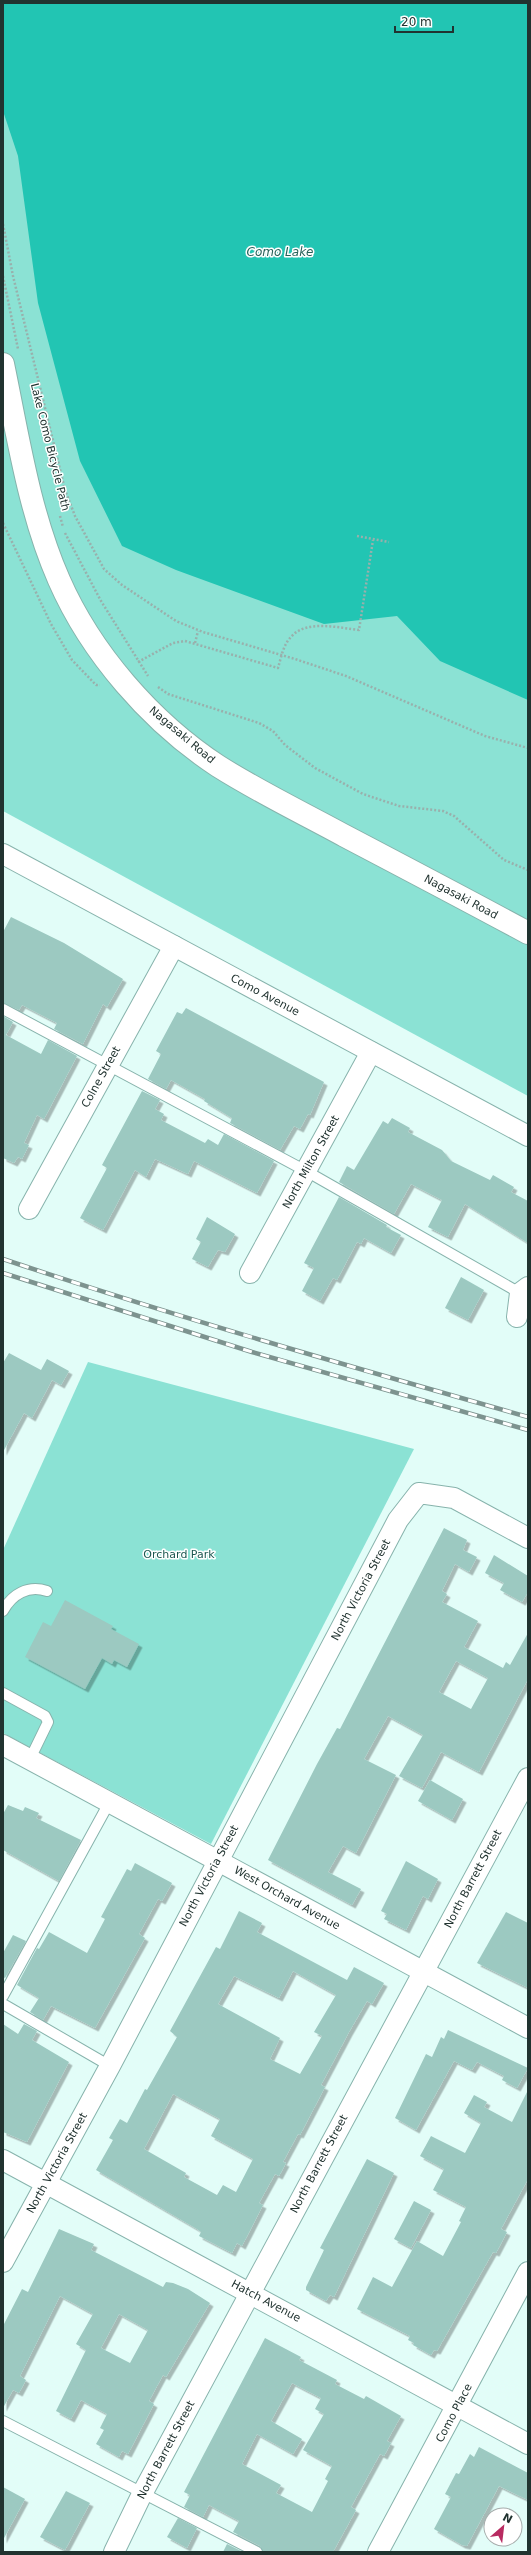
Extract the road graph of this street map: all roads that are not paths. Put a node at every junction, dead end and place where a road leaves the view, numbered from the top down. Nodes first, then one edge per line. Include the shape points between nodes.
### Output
1 (11, 359) edge
2 (3, 854) edge
3 (528, 933) edge
4 (174, 946) junction
5 (3, 1009) edge
6 (371, 1052) junction
7 (106, 1065) junction
8 (528, 1136) edge
9 (306, 1171) junction
10 (29, 1209) dead end
11 (250, 1273) dead end
12 (524, 1290) edge
13 (517, 1318) dead end
14 (528, 1538) edge
15 (47, 1591) dead end
16 (3, 1611) edge
17 (3, 1693) edge
18 (3, 1745) edge
19 (30, 1759) junction
20 (528, 1778) edge
21 (109, 1803) junction
22 (218, 1860) junction
23 (423, 1972) junction
24 (3, 1996) edge
25 (3, 2004) edge
26 (528, 2028) edge
27 (110, 2066) junction
28 (3, 2160) edge
29 (46, 2183) junction
30 (3, 2262) edge
31 (528, 2272) edge
32 (250, 2292) junction
33 (458, 2406) junction
34 (3, 2421) edge
35 (528, 2444) edge
36 (143, 2492) junction
37 (114, 2552) edge
38 (257, 2552) edge
39 (378, 2552) edge

1 - 3 street, Nagasaki Road via 36,514 59,581 93,640 118,673 160,720 217,765
2 - 4 street, Como Avenue
4 - 6 street, Como Avenue
4 - 7 street, Colne Street
5 - 7 lane
6 - 8 street, Como Avenue
6 - 9 street, North Milton Street
7 - 9 lane
7 - 10 street, Colne Street
9 - 11 street, North Milton Street
9 - 12 lane
12 - 13 street
14 - 22 street, North Victoria Street via 454,1498 419,1493 398,1520
15 - 16 lane via 38,1588 17,1593
17 - 19 lane via 45,1716 48,1722
18 - 19 street, West Orchard Avenue
19 - 21 street, West Orchard Avenue
20 - 23 street, North Barrett Street
21 - 22 street, West Orchard Avenue
21 - 24 lane
22 - 23 street, West Orchard Avenue
22 - 27 street, North Victoria Street
23 - 26 street, West Orchard Avenue
23 - 32 street, North Barrett Street
25 - 27 lane
27 - 29 street, North Victoria Street
28 - 29 street, Hatch Avenue
29 - 30 street, North Victoria Street
29 - 32 street, Hatch Avenue
31 - 33 street, Como Place
32 - 33 street, Hatch Avenue
32 - 36 street, North Barrett Street
33 - 35 street, Hatch Avenue
33 - 39 street, Como Place
34 - 36 lane
36 - 37 street, North Barrett Street
36 - 38 lane

